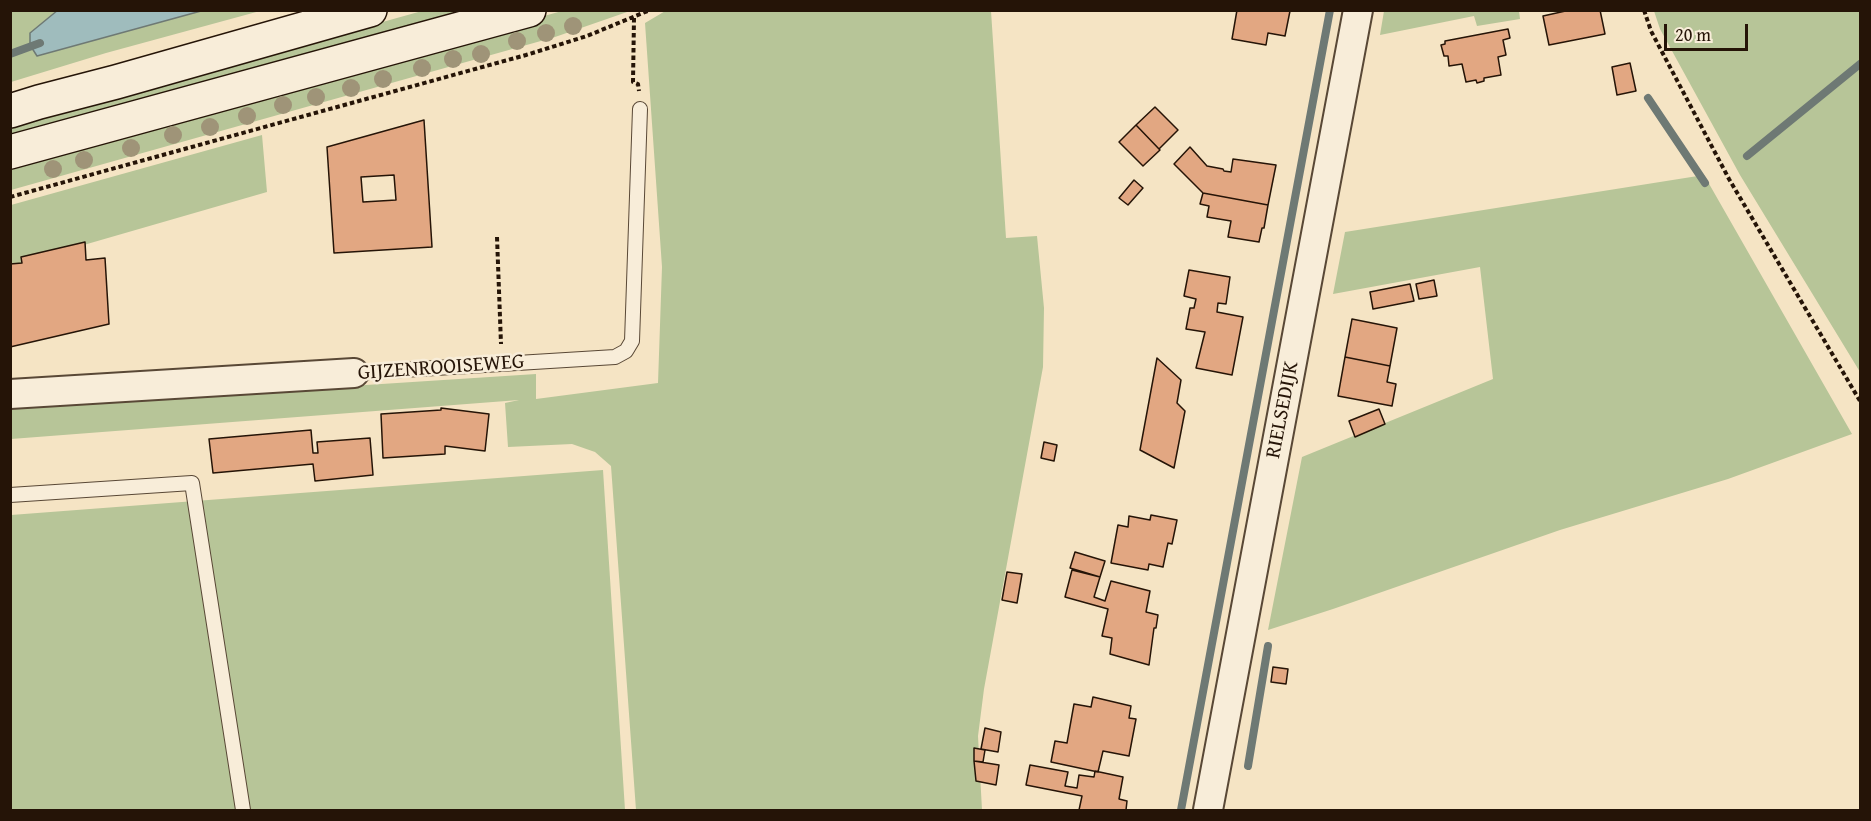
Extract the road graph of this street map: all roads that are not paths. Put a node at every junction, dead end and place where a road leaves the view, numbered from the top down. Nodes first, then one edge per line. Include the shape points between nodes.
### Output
1 (370, 10) edge
2 (529, 10) edge
3 (1358, 10) edge
4 (640, 108) road end
5 (10, 111) edge
6 (10, 153) edge
7 (354, 373) joint
8 (10, 394) edge
9 (10, 495) edge
10 (243, 810) edge
11 (1208, 810) edge

1 - 5 main road
2 - 6 main road
3 - 11 street, RIELSEDIJK
4 - 7 lane, GIJZENROOISEWEG via 632,341 626,351 615,357
7 - 8 street, GIJZENROOISEWEG
9 - 10 lane via 192,483

